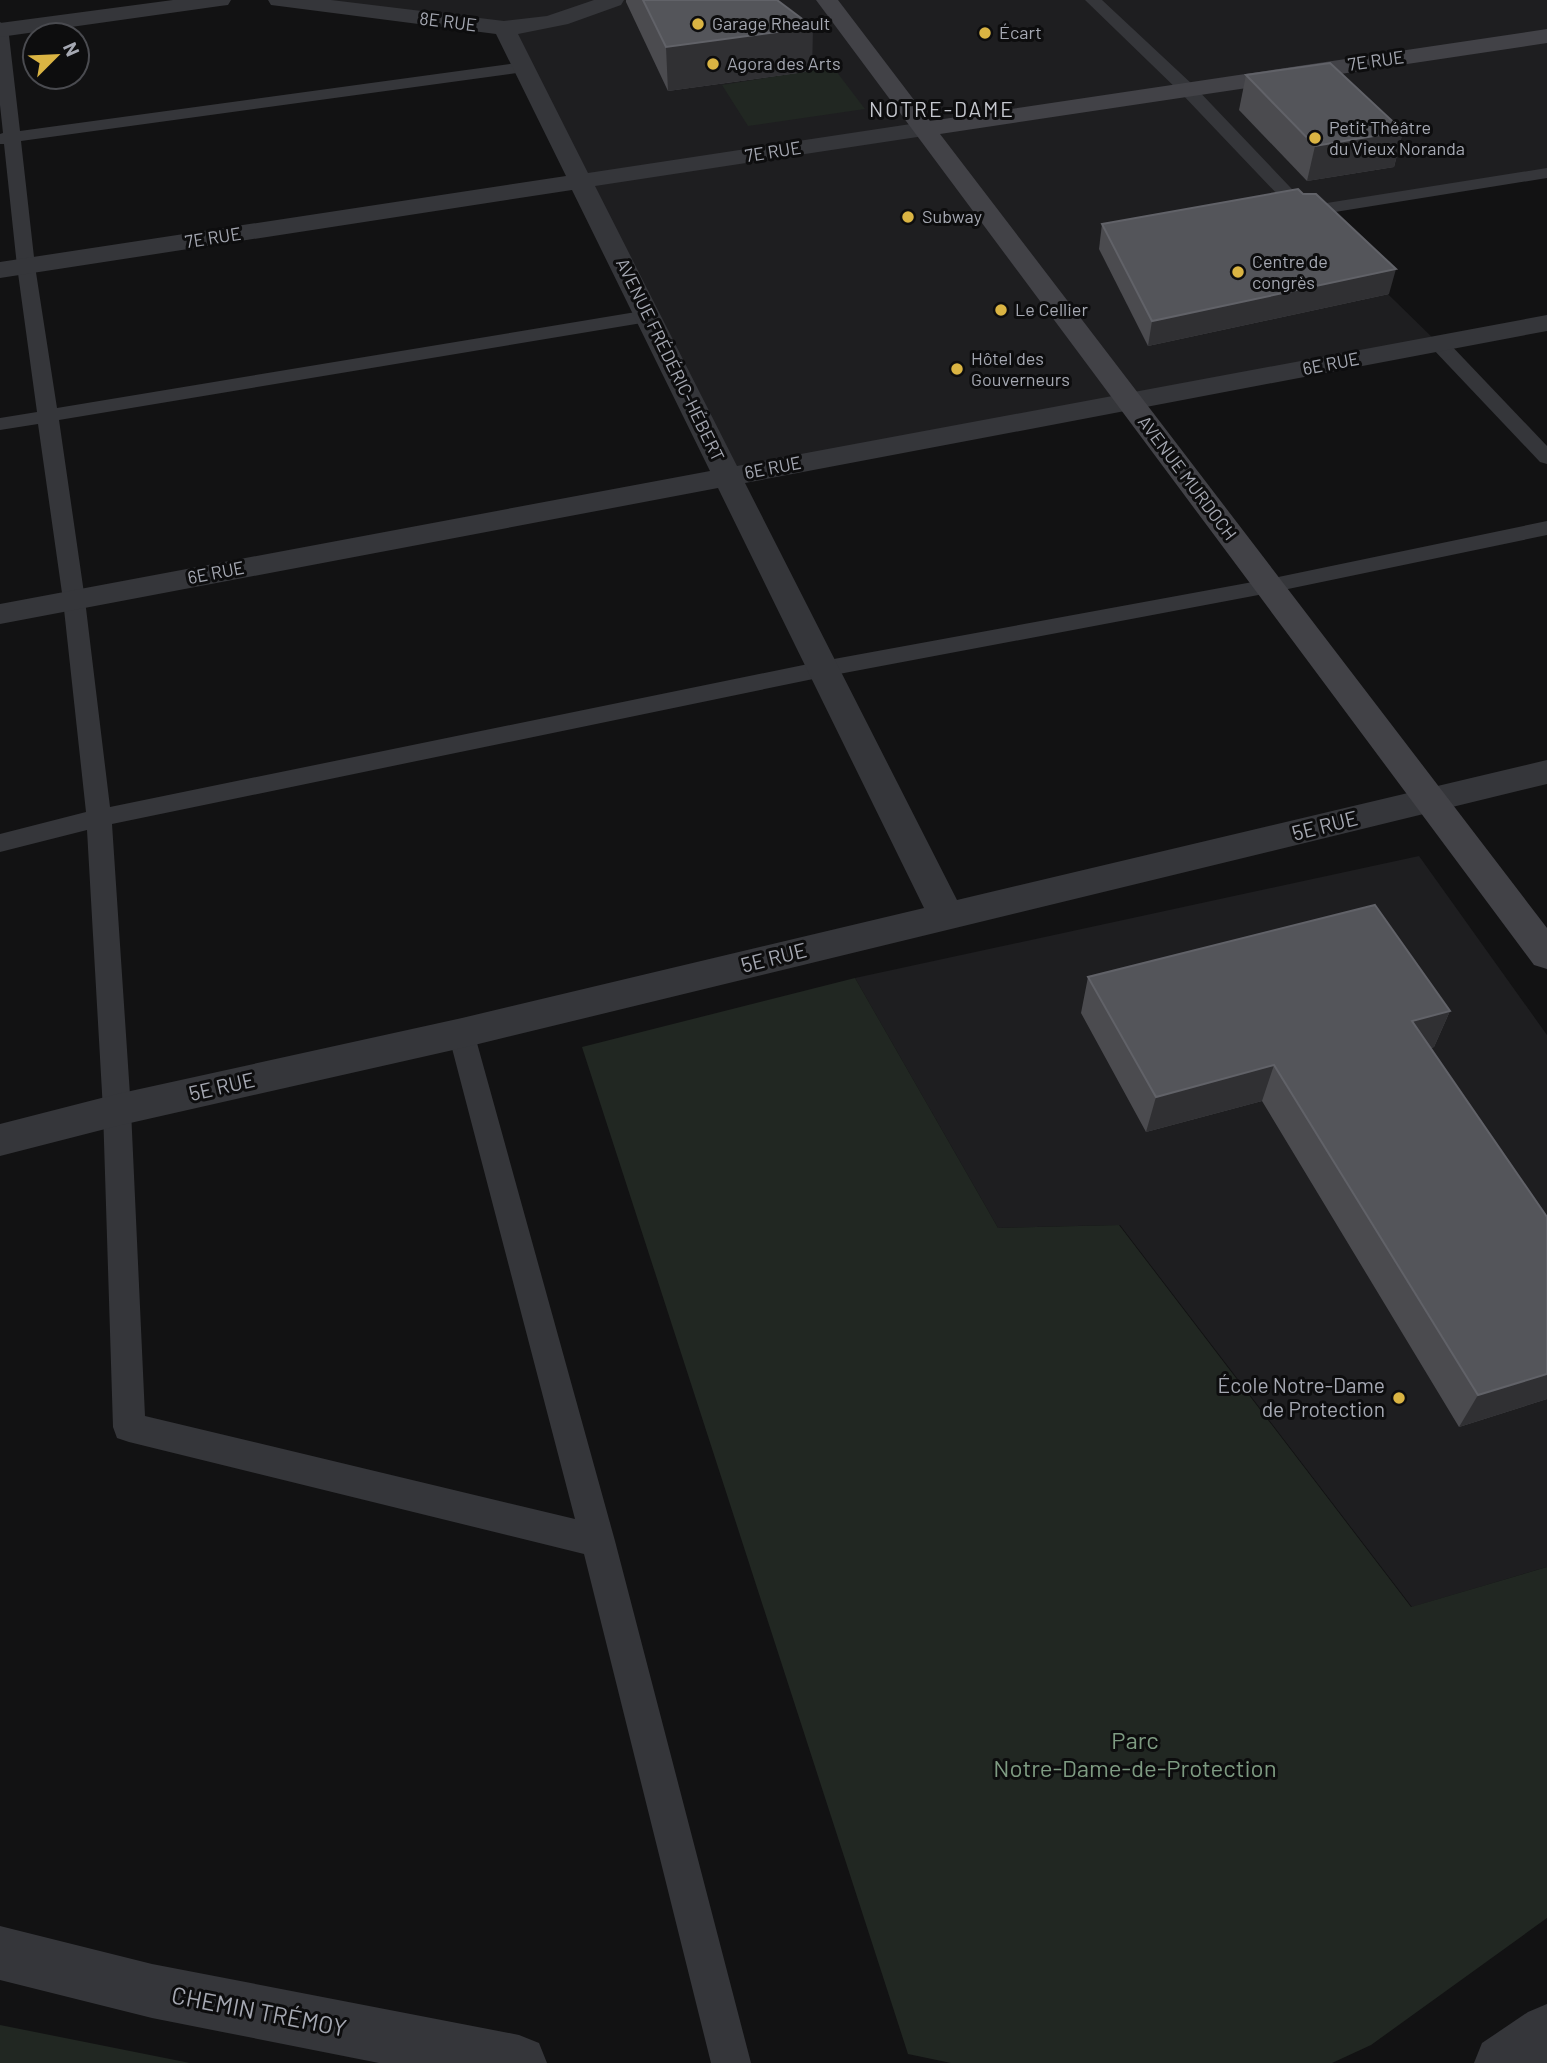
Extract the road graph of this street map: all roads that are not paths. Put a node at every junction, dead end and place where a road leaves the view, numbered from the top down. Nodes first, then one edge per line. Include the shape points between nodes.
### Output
1 (220, 0) edge
2 (279, 0) edge
3 (613, 0) edge
4 (827, 0) edge
5 (1093, 0) edge
6 (504, 28) junction
7 (0, 29) edge
8 (1547, 36) edge
9 (524, 67) junction
10 (1187, 89) junction
11 (924, 129) junction
12 (6, 138) edge
13 (1547, 173) edge
14 (581, 181) junction
15 (13, 269) edge
16 (648, 316) junction
17 (1547, 324) edge
18 (1439, 344) junction
19 (1129, 401) junction
20 (49, 415) junction
21 (0, 424) edge
22 (1547, 458) edge
23 (728, 477) junction
24 (1547, 528) edge
25 (1269, 586) junction
26 (74, 600) junction
27 (0, 614) edge
28 (823, 668) junction
29 (1547, 772) edge
30 (1431, 800) junction
31 (99, 818) junction
32 (0, 843) edge
33 (947, 917) junction
34 (1547, 955) edge
35 (462, 1033) junction
36 (117, 1111) junction
37 (0, 1140) edge
38 (598, 1541) junction
39 (0, 1953) edge
40 (1547, 2031) edge
41 (519, 2063) edge
42 (730, 2063) edge
43 (1502, 2063) edge

1 - 7 street
2 - 6 street, 8E RUE
3 - 6 street, 8E RUE via 561,21
4 - 11 street, AVENUE MURDOCH
5 - 10 lane
6 - 9 street, AVENUE FRÉDÉRIC-HÉBERT
7 - 12 lane
8 - 10 street, 7E RUE
9 - 12 lane
9 - 14 street, AVENUE FRÉDÉRIC-HÉBERT
10 - 11 street, 7E RUE
10 - 13 lane via 1304,212
11 - 14 street, 7E RUE
11 - 19 street, AVENUE MURDOCH
12 - 15 lane
14 - 15 street, 7E RUE
14 - 16 street, AVENUE FRÉDÉRIC-HÉBERT
15 - 20 lane
16 - 20 lane
16 - 23 street, AVENUE FRÉDÉRIC-HÉBERT
17 - 18 street, 6E RUE
18 - 19 street, 6E RUE
18 - 22 lane
19 - 23 street, 6E RUE
19 - 25 street, AVENUE MURDOCH
20 - 21 lane
20 - 26 lane
23 - 26 street, 6E RUE
23 - 28 street, AVENUE FRÉDÉRIC-HÉBERT
24 - 25 lane
25 - 28 lane
25 - 30 street, AVENUE MURDOCH
26 - 27 street, 6E RUE
26 - 31 lane
28 - 31 lane
28 - 33 street, AVENUE FRÉDÉRIC-HÉBERT
29 - 30 street, 5E RUE
30 - 33 street, 5E RUE
30 - 34 street, AVENUE MURDOCH
31 - 32 lane
31 - 36 lane
33 - 35 street, 5E RUE
35 - 36 street, 5E RUE
35 - 38 lane
36 - 37 street, 5E RUE
36 - 38 lane via 129,1427
38 - 42 lane
39 - 41 street, CHEMIN TRÉMOY via 152,1991
40 - 43 street

